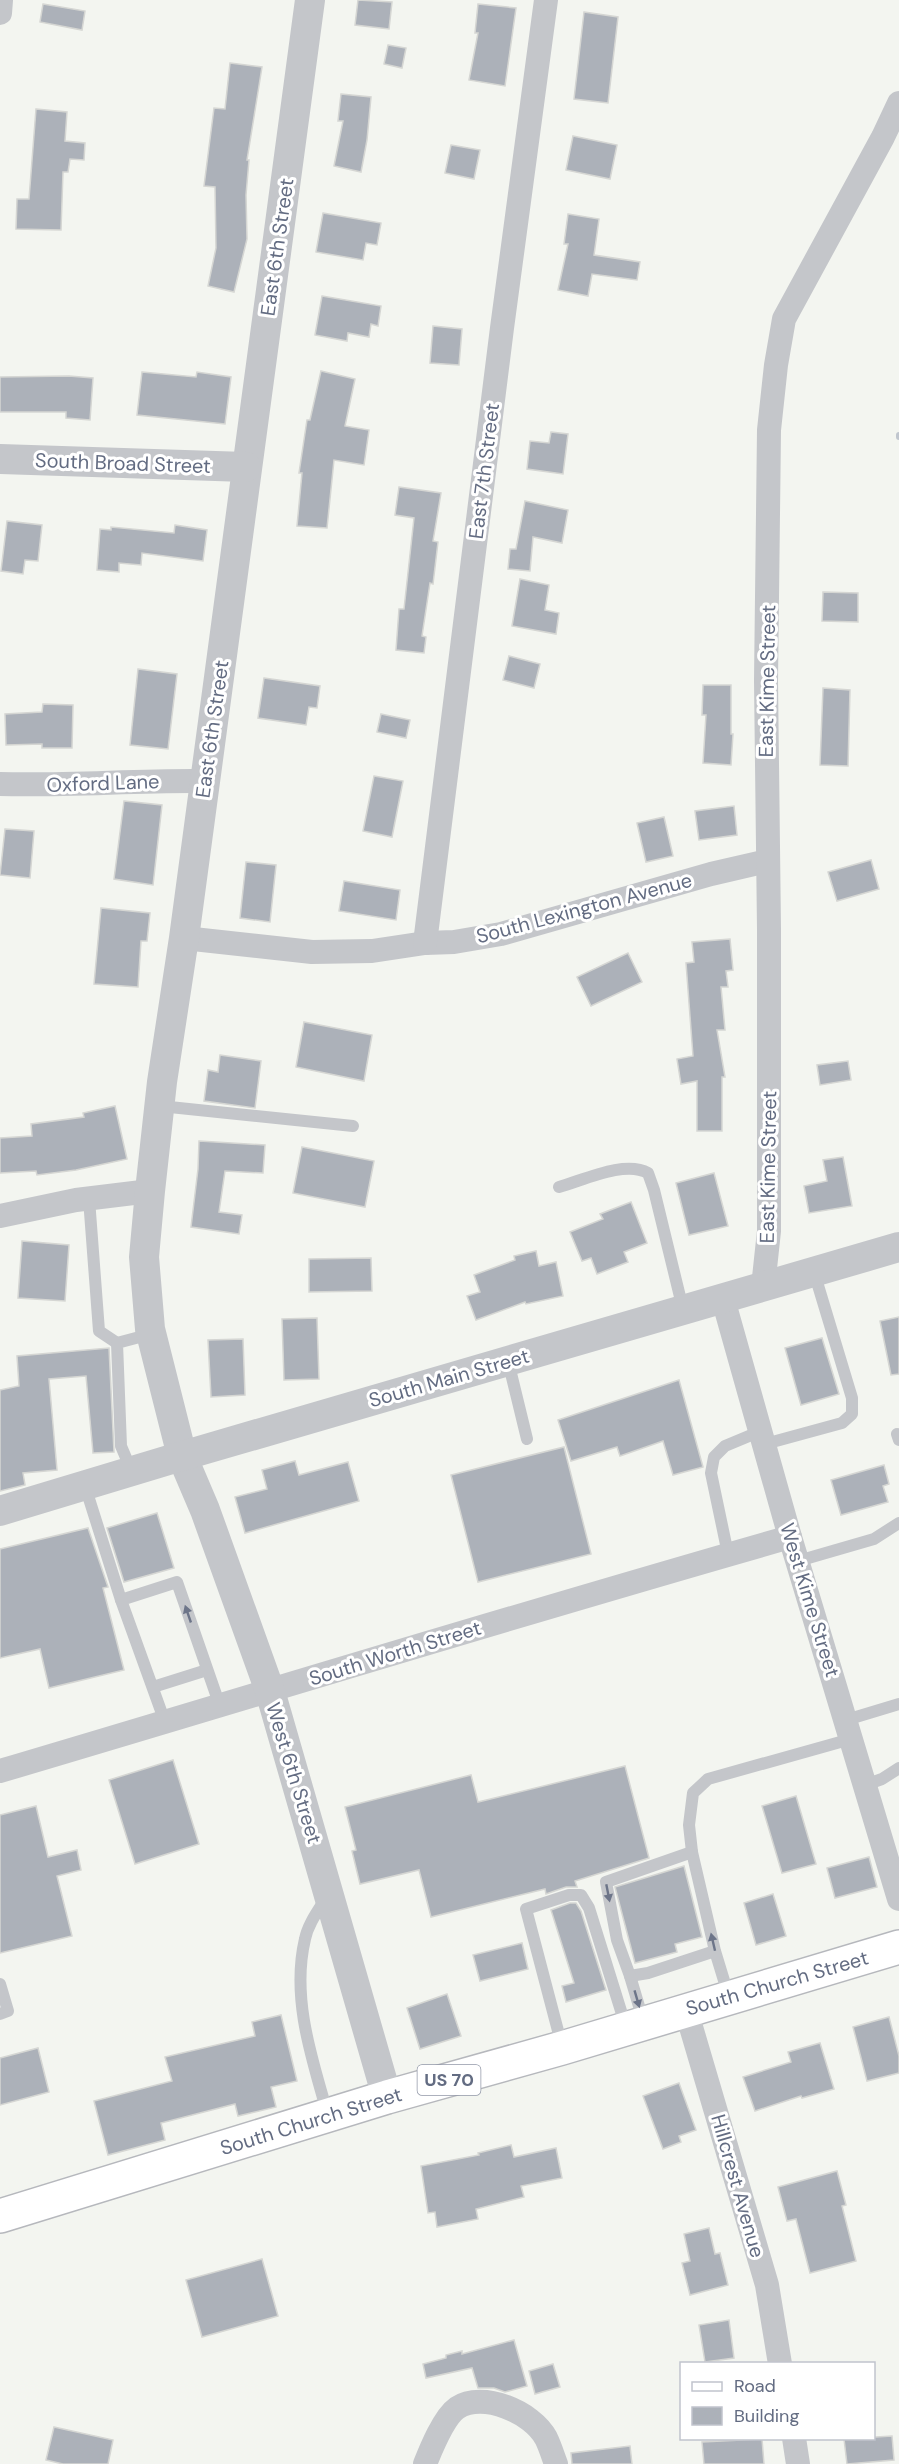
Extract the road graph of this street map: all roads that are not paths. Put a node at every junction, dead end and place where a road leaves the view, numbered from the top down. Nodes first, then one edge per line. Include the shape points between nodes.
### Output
1 (1, 0) edge
2 (310, 0) edge
3 (546, 0) edge
4 (0, 13) edge
5 (899, 103) edge
6 (0, 459) edge
7 (246, 467) junction
8 (205, 781) junction
9 (0, 784) edge
10 (766, 861) junction
11 (184, 938) junction
12 (425, 943) junction
13 (159, 1106) junction
14 (353, 1126) dead end
15 (560, 1187) dead end
16 (150, 1191) junction
17 (89, 1198) junction
18 (0, 1216) edge
19 (899, 1246) edge
20 (814, 1272) junction
21 (763, 1287) junction
22 (723, 1299) junction
23 (683, 1311) junction
24 (152, 1334) junction
25 (117, 1343) junction
26 (507, 1361) junction
27 (763, 1437) junction
28 (527, 1440) dead end
29 (182, 1456) junction
30 (132, 1473) junction
31 (85, 1486) junction
32 (0, 1512) edge
33 (899, 1523) edge
34 (790, 1537) junction
35 (728, 1554) junction
36 (798, 1561) junction
37 (121, 1599) junction
38 (207, 1670) junction
39 (153, 1687) junction
40 (270, 1691) junction
41 (899, 1704) edge
42 (220, 1706) junction
43 (165, 1722) junction
44 (849, 1729) junction
45 (899, 1768) edge
46 (0, 1771) edge
47 (865, 1785) junction
48 (692, 1852) junction
49 (330, 1893) junction
50 (899, 1899) edge
51 (899, 1947) edge
52 (715, 1951) junction
53 (630, 1976) junction
54 (0, 1984) edge
55 (729, 1998) junction
56 (686, 2010) junction
57 (0, 2014) edge
58 (635, 2026) junction
59 (562, 2048) junction
60 (387, 2097) junction
61 (328, 2116) junction
62 (0, 2216) edge
63 (780, 2362) edge
64 (794, 2440) edge
65 (425, 2464) edge
66 (556, 2464) edge
67 (798, 2464) edge

1 - 4 street
2 - 7 street, East 6th Street
3 - 12 street, East 7th Street
5 - 10 street, East Kime Street via 784,319 769,430
6 - 7 street, South Broad Street
7 - 8 street, East 6th Street
8 - 9 street, Oxford Lane
8 - 11 street, East 6th Street
10 - 12 street, South Lexington Avenue via 501,934
10 - 21 street, East Kime Street via 769,1231
11 - 12 street, South Lexington Avenue via 312,952 372,951
11 - 13 street, East 6th Street
13 - 14 lane
13 - 16 street, East 6th Street
15 - 23 lane via 620,1169 638,1167 648,1173
16 - 17 street
16 - 24 street, East 6th Street via 144,1257
17 - 18 street
17 - 25 lane via 99,1331
19 - 20 street, South Main Street
20 - 21 street, South Main Street
20 - 27 lane via 852,1398 852,1414 842,1423
21 - 22 street, South Main Street
22 - 23 street, South Main Street
22 - 27 street, West Kime Street
23 - 26 street, South Main Street
24 - 25 lane
24 - 29 street, East 6th Street
25 - 30 lane via 121,1446
26 - 28 lane
26 - 29 street, South Main Street
27 - 34 street, West Kime Street
27 - 35 lane via 725,1446 714,1457 711,1473
29 - 30 street, South Main Street
29 - 40 street, West 6th Street
30 - 31 street, South Main Street
31 - 32 street, South Main Street
31 - 37 lane
33 - 36 lane via 874,1539
34 - 35 street, South Worth Street
34 - 36 street, West Kime Street
35 - 40 street, South Worth Street
36 - 44 street, West Kime Street
38 -> 37 lane via 177,1582
37 - 39 lane
38 - 39 lane
38 - 42 lane
39 - 43 lane
40 - 42 street, South Worth Street
40 - 49 street, West 6th Street
41 - 44 lane
42 - 43 street, South Worth Street
43 - 46 street, South Worth Street
44 - 47 street, West Kime Street
44 - 48 lane via 708,1779 693,1793 689,1825
45 - 47 lane
47 - 50 street, West Kime Street
52 -> 48 lane
48 -> 53 lane via 606,1882 617,1940
49 - 60 street, West 6th Street
49 - 61 lane via 305,1939 302,1966 302,2005
51 - 55 main road, South Church Street / US 70
52 - 53 lane
52 - 55 lane
53 -> 58 lane
54 - 57 lane via 8,2012
55 - 56 main road, South Church Street / US 70
56 - 58 main road, South Church Street / US 70
56 - 63 street, Hillcrest Avenue via 767,2285
58 - 59 main road, South Church Street / US 70
58 - 59 lane via 589,1908 581,1895 569,1895 526,1909
59 - 60 main road, South Church Street / US 70
60 - 61 main road, South Church Street / US 70
61 - 62 main road, South Church Street / US 70
64 - 67 street
65 - 66 street via 456,2409 477,2401 508,2407 524,2415 545,2436

